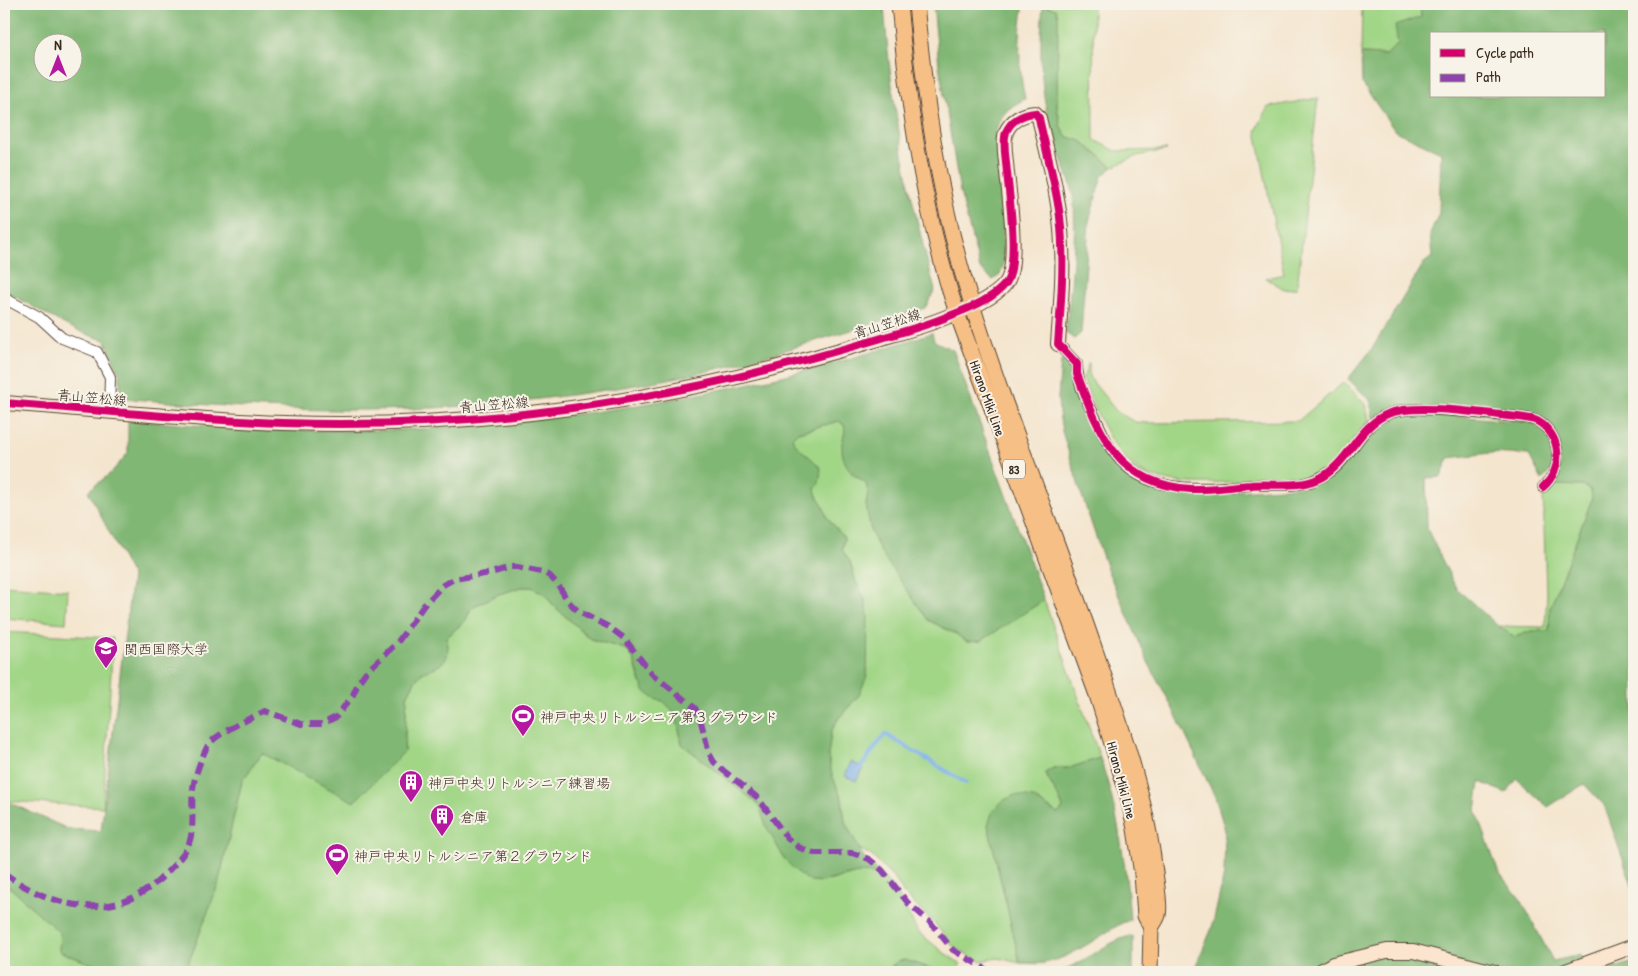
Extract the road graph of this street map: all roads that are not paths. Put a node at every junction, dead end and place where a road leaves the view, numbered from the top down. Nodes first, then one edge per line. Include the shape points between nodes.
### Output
1 (899, 4) edge
2 (916, 4) edge
3 (4, 298) edge
4 (973, 306) junction
5 (957, 312) junction
6 (1058, 344) joint
7 (4, 403) edge
8 (109, 411) junction
9 (1543, 487) dead end
10 (1151, 928) junction
11 (1634, 946) edge
12 (1150, 972) edge
13 (1318, 972) edge
14 (1494, 972) edge
15 (1563, 972) edge

1 - 5 main road, Hirano Miki Line / 83 via 918,158
2 - 4 main road, Hirano Miki Line / 83 via 943,200
3 - 8 street via 39,317 62,338 97,352 110,377
4 - 5 street, 青山笠松線
4 - 6 street, 青山笠松線 via 998,291 1011,274 1013,254 1005,135 1014,121 1035,113 1039,118 1055,186 1061,224 1063,261
4 - 10 main road, Hirano Miki Line / 83 via 1127,744 1153,861 1158,915
5 - 8 street, 青山笠松線 via 836,351 710,384 620,401 505,416 392,423 302,424
5 - 10 main road, Hirano Miki Line / 83 via 1109,732 1128,796 1142,874 1145,916
6 - 9 street via 1077,364 1081,385 1114,453 1135,472 1156,481 1206,489 1314,481 1338,465 1366,429 1382,417 1404,410 1430,410 1531,419 1548,429 1558,454 1557,466
7 - 8 street, 青山笠松線
10 - 12 main road, Hirano Miki Line / 83
11 - 15 street
13 - 14 street via 1333,964 1387,951 1412,951

